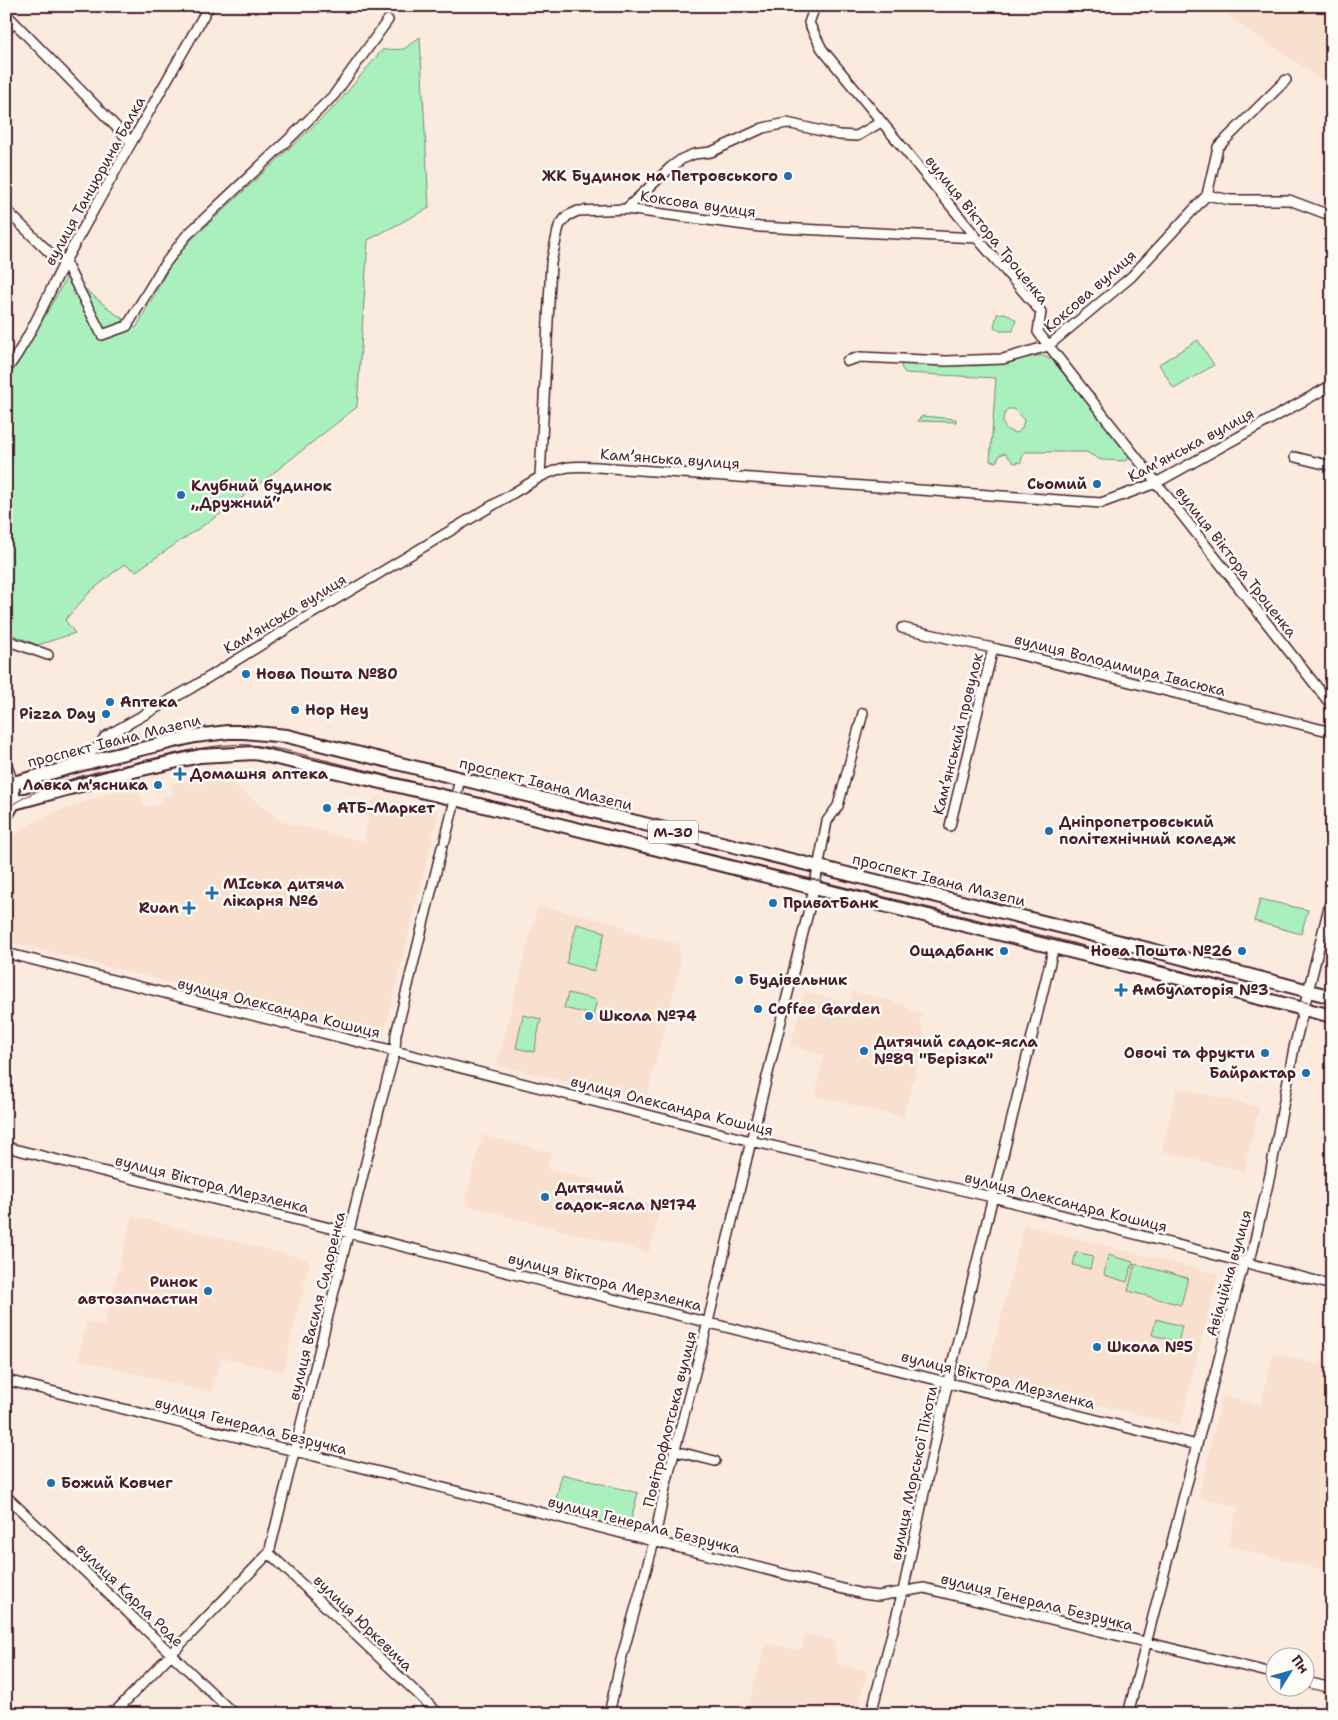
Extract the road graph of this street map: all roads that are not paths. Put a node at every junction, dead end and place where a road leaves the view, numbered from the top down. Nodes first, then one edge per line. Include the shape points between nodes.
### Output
1 (209, 6) edge
2 (815, 6) edge
3 (6, 14) edge
4 (388, 20) dead end
5 (14, 22) junction
6 (6, 31) edge
7 (1286, 80) dead end
8 (881, 122) junction
9 (131, 142) junction
10 (1207, 196) junction
11 (626, 209) junction
12 (6, 210) edge
13 (1332, 216) edge
14 (977, 238) junction
15 (65, 262) junction
16 (1048, 346) junction
17 (847, 361) dead end
18 (6, 370) edge
19 (1332, 385) edge
20 (1295, 457) dead end
21 (1332, 466) edge
22 (540, 477) junction
23 (1156, 482) junction
24 (902, 628) dead end
25 (6, 640) edge
26 (993, 648) junction
27 (48, 655) dead end
28 (1332, 706) edge
29 (863, 713) dead end
30 (1332, 732) edge
31 (6, 762) edge
32 (62, 770) junction
33 (460, 779) junction
34 (10, 784) edge
35 (455, 799) junction
36 (10, 803) edge
37 (6, 817) edge
38 (950, 826) dead end
39 (818, 868) junction
40 (814, 889) junction
41 (1332, 895) edge
42 (1054, 946) junction
43 (6, 953) edge
44 (1308, 991) junction
45 (1332, 997) edge
46 (1304, 1009) junction
47 (1332, 1016) edge
48 (395, 1051) junction
49 (751, 1141) junction
50 (6, 1147) edge
51 (992, 1197) junction
52 (349, 1232) junction
53 (1244, 1262) junction
54 (1332, 1285) edge
55 (708, 1322) junction
56 (6, 1380) edge
57 (948, 1381) junction
58 (1197, 1445) junction
59 (296, 1451) junction
60 (675, 1451) junction
61 (715, 1461) dead end
62 (6, 1496) edge
63 (654, 1542) junction
64 (269, 1552) junction
65 (904, 1591) junction
66 (1146, 1642) junction
67 (171, 1654) junction
68 (1266, 1672) edge
69 (1316, 1684) edge
70 (1332, 1688) edge
71 (113, 1714) edge
72 (234, 1714) edge
73 (439, 1714) edge
74 (609, 1714) edge
75 (871, 1714) edge
76 (1128, 1714) edge

1 - 9 street, вулиця Танцюрина Балка
2 - 8 street, вулиця Віктора Троценка via 809,23 822,49
3 - 5 street
4 - 15 street via 334,94 186,236 162,268 127,326 102,335
5 - 6 street
5 - 9 street
7 - 10 street via 1218,147
8 - 11 street via 857,136 787,123 763,128 711,152 682,159
8 - 14 street, вулиця Віктора Троценка
9 - 15 street, вулиця Танцюрина Балка
10 - 13 street via 1230,200 1289,200
10 - 16 street, Коксова вулиця via 1131,277
11 - 14 street, Коксова вулиця via 760,227
11 - 22 street, Коксова вулиця via 578,211 566,216 558,226 551,263
12 - 15 street via 52,255
14 - 16 street, вулиця Віктора Троценка via 1041,312 1038,332
15 - 18 street, вулиця Танцюрина Балка via 17,356
16 - 17 street, Коксова вулиця via 1003,359 946,361 860,357
16 - 23 street, вулиця Віктора Троценка
19 - 23 street, Камʼянська вулиця
20 - 21 street
22 - 23 street, Камʼянська вулиця via 568,466 1102,503
22 - 32 street, Камʼянська вулиця via 105,737 98,748
23 - 28 street, вулиця Віктора Троценка
24 - 26 street, вулиця Володимира Івасюка
25 - 27 street
26 - 30 street, вулиця Володимира Івасюка
26 - 38 street, Камʼянський провулок
29 - 39 street via 838,806 828,821
31 - 34 street
32 - 33 highway, проспект Івана Мазепи / М-30 via 195,736 244,732 287,736
32 - 34 highway, проспект Івана Мазепи / М-30
33 - 35 street, вулиця Василя Сидоренка
33 - 39 highway, проспект Івана Мазепи / М-30
34 - 36 main road
35 - 36 highway, М-30 via 255,752 200,756
35 - 40 highway, М-30
35 - 48 street, вулиця Василя Сидоренка via 396,1034
36 - 37 main road
39 - 40 street, Повітрофлотська вулиця
39 - 44 highway, проспект Івана Мазепи / М-30
40 - 42 highway, М-30
40 - 49 street, Повітрофлотська вулиця
41 - 44 street, Авіаційна вулиця
42 - 46 highway, М-30
42 - 51 street, вулиця Морської Піхоти
43 - 48 street, вулиця Олександра Кошиця
44 - 45 highway, проспект Івана Мазепи / М-30
44 - 46 street, Авіаційна вулиця
46 - 47 highway, М-30
46 - 53 street, Авіаційна вулиця via 1252,1253
48 - 49 street, вулиця Олександра Кошиця
48 - 52 street, вулиця Василя Сидоренка
49 - 51 street, вулиця Олександра Кошиця
49 - 55 street, Повітрофлотська вулиця
50 - 52 street, вулиця Віктора Мерзленка
51 - 53 street, вулиця Олександра Кошиця
51 - 57 street, вулиця Морської Піхоти
52 - 55 street, вулиця Віктора Мерзленка
52 - 59 street, вулиця Василя Сидоренка
53 - 54 street, вулиця Олександра Кошиця
53 - 58 street, Авіаційна вулиця
55 - 57 street, вулиця Віктора Мерзленка
55 - 60 street, Повітрофлотська вулиця
56 - 59 street, вулиця Генерала Безручка
57 - 58 street, вулиця Віктора Мерзленка
57 - 65 street, вулиця Морської Піхоти
58 - 66 street, Авіаційна вулиця
59 - 63 street, вулиця Генерала Безручка
59 - 64 street, вулиця Василя Сидоренка
60 - 61 street
60 - 63 street, Повітрофлотська вулиця
62 - 67 street, вулиця Карла Роде
63 - 65 street, вулиця Генерала Безручка via 863,1594 878,1596
63 - 74 street, Повітрофлотська вулиця
64 - 67 street, вулиця Василя Сидоренка
64 - 73 street, вулиця Юркевича
65 - 66 street, вулиця Генерала Безручка via 924,1588
65 - 75 street, вулиця Морської Піхоти
66 - 68 street, вулиця Генерала Безручка
66 - 76 street, Авіаційна вулиця
67 - 71 street, вулиця Василя Сидоренка
67 - 72 street, вулиця Карла Роде
69 - 70 street

